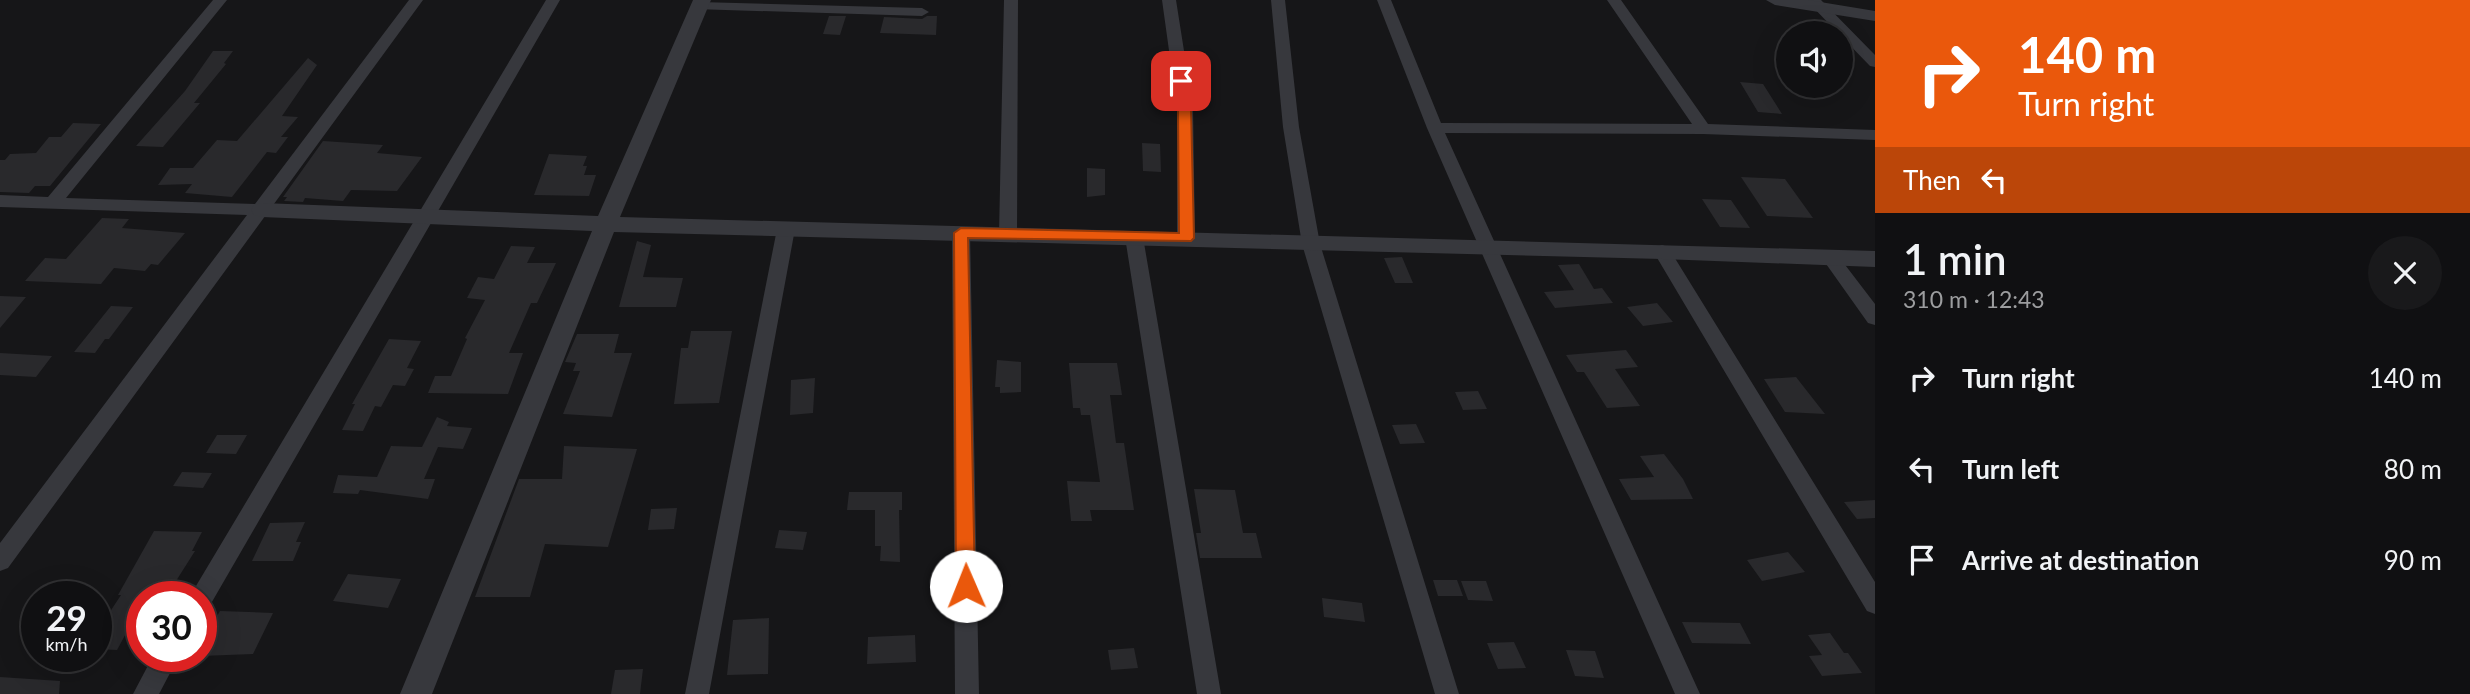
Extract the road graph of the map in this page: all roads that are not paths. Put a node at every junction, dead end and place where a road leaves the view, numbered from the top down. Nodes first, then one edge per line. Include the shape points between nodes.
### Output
1 (220, 0) edge
2 (415, 0) edge
3 (553, 0) edge
4 (1011, 0) edge
5 (1169, 0) edge
6 (1278, 0) edge
7 (1384, 0) edge
8 (1614, 0) edge
9 (1775, 0) edge
10 (700, 3) edge
11 (1817, 4) edge
12 (922, 12) dead end
13 (1875, 16) edge
14 (1875, 63) edge
15 (1435, 128) junction
16 (1703, 129) junction
17 (1875, 135) edge
18 (0, 201) edge
19 (54, 201) junction
20 (262, 210) junction
21 (425, 218) junction
22 (606, 224) junction
23 (786, 229) junction
24 (961, 233) junction
25 (1008, 234) junction
26 (1134, 237) junction
27 (1186, 238) junction
28 (1311, 244) junction
29 (1488, 247) junction
30 (1662, 251) junction
31 (1830, 257) junction
32 (1875, 259) edge
33 (1875, 318) edge
34 (0, 561) edge
35 (212, 581) edge
36 (1875, 603) edge
37 (158, 672) edge
38 (145, 694) edge
39 (416, 694) edge
40 (697, 694) edge
41 (967, 694) edge
42 (1209, 694) edge
43 (1447, 694) edge
44 (1688, 694) edge

1 - 19 street
2 - 20 street
3 - 21 street
4 - 25 street
5 - 27 street via 1185,108
6 - 28 street via 1291,127
7 - 15 street
8 - 16 street
9 - 11 street
10 - 12 street
10 - 22 street
11 - 13 street
11 - 14 street
15 - 16 street
15 - 29 street
16 - 17 street
18 - 19 street
19 - 20 street
20 - 21 street
20 - 34 street
21 - 22 street
21 - 35 street
22 - 23 street
22 - 39 street
23 - 24 street
23 - 40 street
24 - 25 street
24 - 41 street
25 - 26 street
26 - 27 street
26 - 42 street
27 - 28 street
28 - 29 street
28 - 43 street
29 - 30 street
29 - 44 street
30 - 31 street
30 - 36 street
31 - 32 street
31 - 33 street
37 - 38 street

